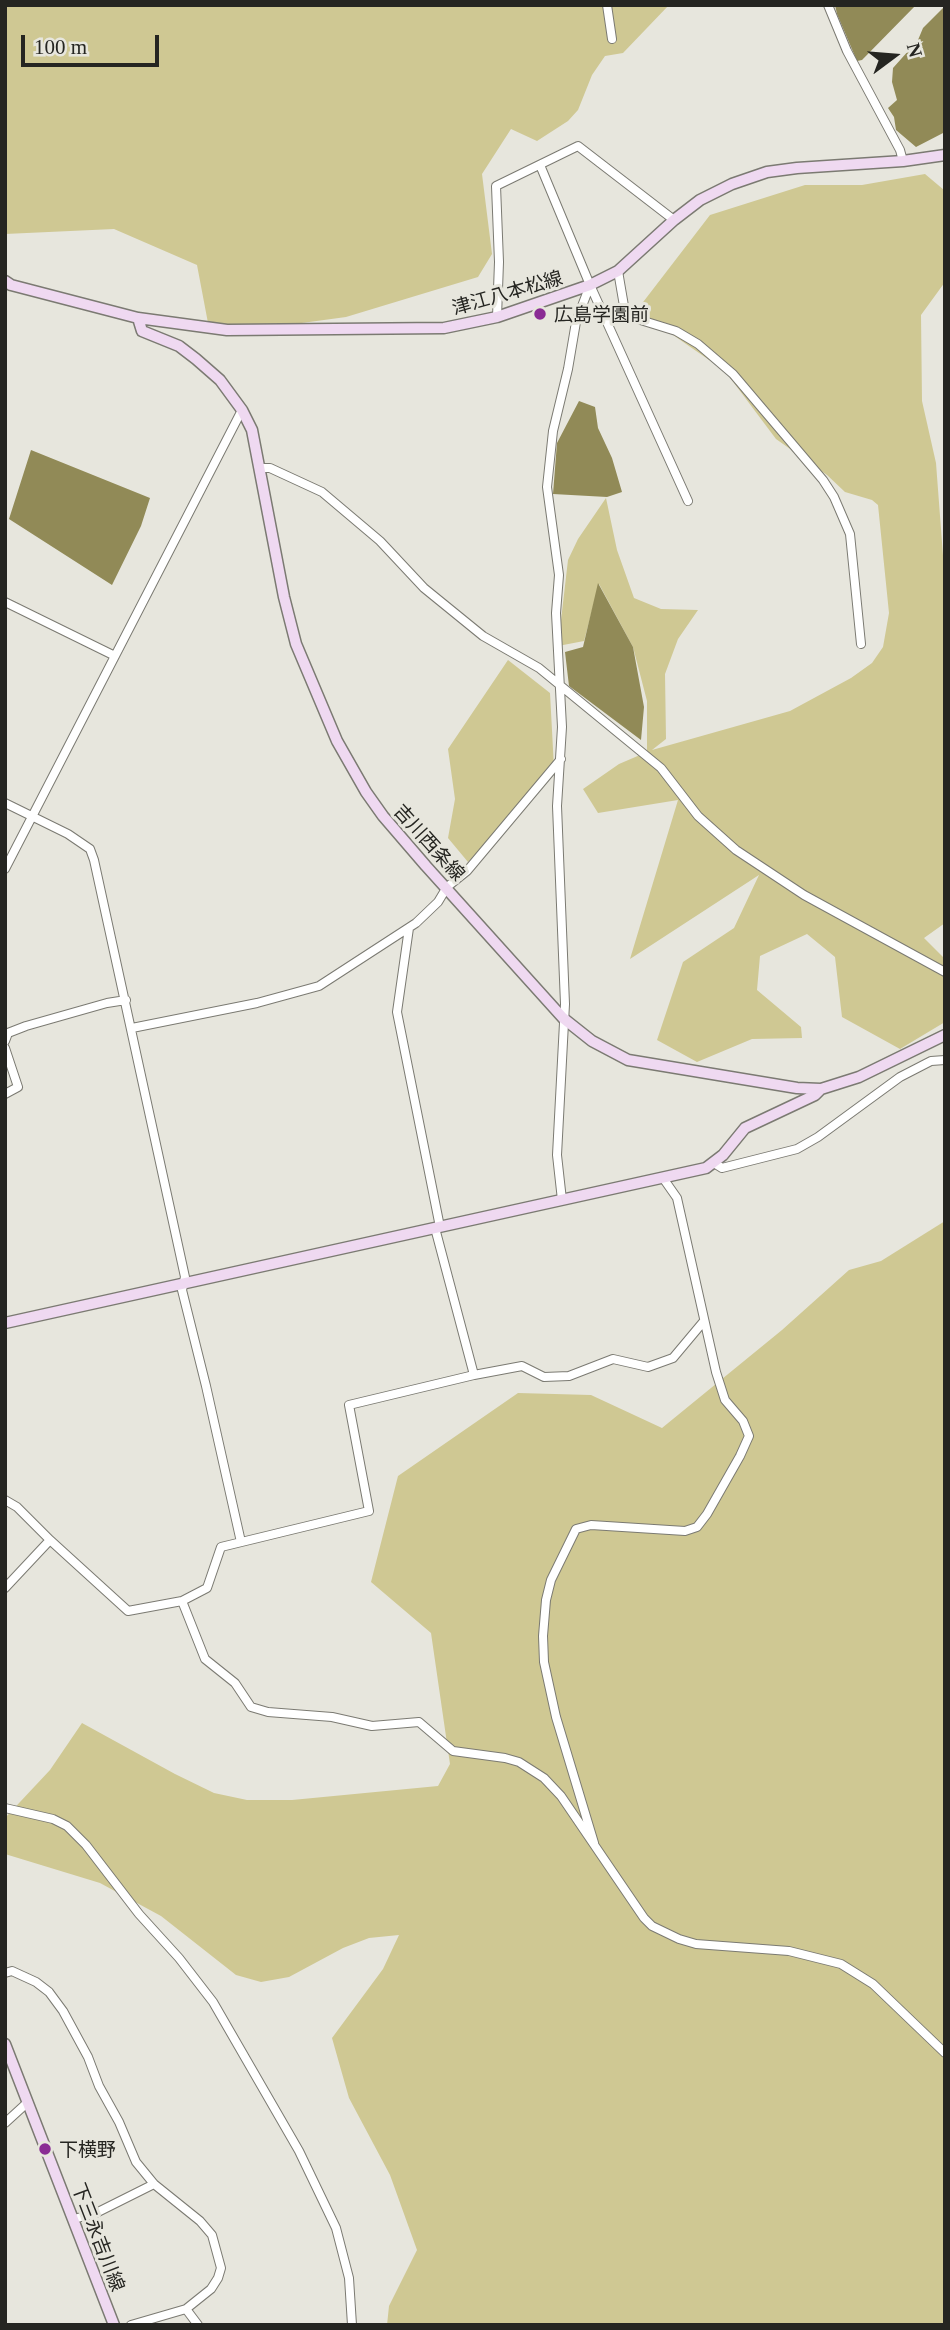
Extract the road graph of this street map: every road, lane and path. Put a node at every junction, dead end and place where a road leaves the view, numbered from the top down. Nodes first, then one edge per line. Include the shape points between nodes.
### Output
1 (607, 5) edge
2 (828, 5) edge
3 (612, 39) dead end
4 (945, 155) edge
5 (903, 161) junction
6 (540, 165) junction
7 (674, 220) junction
8 (618, 271) junction
9 (7, 285) edge
10 (590, 285) junction
11 (497, 317) junction
12 (138, 318) junction
13 (242, 410) junction
14 (261, 468) junction
15 (688, 501) dead end
16 (5, 602) edge
17 (861, 644) dead end
18 (115, 656) junction
19 (561, 687) junction
20 (561, 759) junction
21 (5, 803) edge
22 (32, 817) junction
23 (5, 869) edge
24 (447, 887) junction
25 (409, 928) junction
26 (945, 972) edge
27 (126, 1000) junction
28 (563, 1018) junction
29 (132, 1028) junction
30 (945, 1035) edge
31 (5, 1041) edge
32 (5, 1048) edge
33 (945, 1060) edge
34 (821, 1089) junction
35 (5, 1094) edge
36 (714, 1163) junction
37 (663, 1178) junction
38 (562, 1200) junction
39 (437, 1227) junction
40 (183, 1283) junction
41 (704, 1321) junction
42 (5, 1323) edge
43 (474, 1375) junction
44 (5, 1500) edge
45 (50, 1540) junction
46 (241, 1542) junction
47 (5, 1588) edge
48 (181, 1601) junction
49 (5, 1808) edge
50 (596, 1849) junction
51 (5, 1973) edge
52 (5, 2044) edge
53 (945, 2053) edge
54 (28, 2102) junction
55 (5, 2123) edge
56 (154, 2184) junction
57 (74, 2219) junction
58 (187, 2309) junction
59 (114, 2325) edge
60 (131, 2325) edge
61 (198, 2325) edge
62 (352, 2325) edge

1 - 3 street
2 - 5 street via 846,51
4 - 5 main road, 津江八本松線
5 - 7 main road, 津江八本松線 via 767,172 732,184
6 - 7 street via 578,146
6 - 10 street
6 - 11 street via 496,186
7 - 8 main road, 津江八本松線
8 - 10 main road, 津江八本松線
8 - 17 street via 625,306 634,317 676,331 733,374 823,480 850,534
9 - 12 main road, 津江八本松線
10 - 11 main road, 津江八本松線
10 - 15 street
10 - 19 street via 576,323 553,431 547,487 559,575 556,613
11 - 12 main road, 津江八本松線 via 444,328 341,330 227,330
12 - 13 main road, 吉川西条線 via 142,331 179,346 220,380
13 - 14 main road, 吉川西条線
13 - 18 street
14 - 19 street via 322,492 380,541 424,588 483,636
14 - 24 main road, 吉川西条線 via 284,597 310,683 366,792
16 - 18 street
18 - 22 street
19 - 20 street
19 - 26 street via 661,768 698,816 736,850 804,895
20 - 24 street via 467,871
20 - 28 street via 557,806
21 - 22 street
22 - 23 street
22 - 27 street via 90,849
24 - 25 street via 438,902
24 - 28 main road, 吉川西条線
25 - 29 street via 319,986
25 - 39 street via 397,1012
27 - 29 street
27 - 31 street via 26,1026 8,1033
28 - 34 main road, 吉川西条線 via 592,1041 628,1060
28 - 38 street via 557,1155
29 - 40 street
30 - 34 main road, 吉川西条線 via 859,1077
32 - 35 street via 18,1087
33 - 36 street via 931,1061 900,1077 797,1149 722,1168
34 - 36 main road via 746,1128
36 - 37 main road
37 - 38 main road
37 - 41 street via 677,1198
38 - 39 main road
39 - 40 main road
39 - 43 street
40 - 42 main road
40 - 46 street
41 - 43 street via 673,1358 648,1367 613,1359 569,1376 544,1377 522,1366
41 - 50 street via 725,1400 749,1436 714,1503 697,1527 685,1531 591,1525 576,1529 546,1600 544,1662
43 - 46 street via 349,1405 369,1511
44 - 45 street
45 - 47 street
45 - 48 street via 128,1611
46 - 48 street via 221,1547 206,1588
48 - 50 street via 205,1659 235,1682 251,1706 372,1726 419,1721 453,1751 519,1762 561,1796
49 - 62 street via 67,1826 213,2002 299,2151 336,2228 349,2278
50 - 53 street via 652,1926 696,1944 789,1951 841,1964 873,1984
51 - 56 street via 12,1971 50,1992 88,2057 136,2162
52 - 54 main road, 下三永吉川線
54 - 55 street
54 - 57 main road, 下三永吉川線
56 - 57 street
56 - 58 street via 200,2221 217,2249 218,2278
57 - 59 main road, 下三永吉川線
58 - 60 street
58 - 61 street

